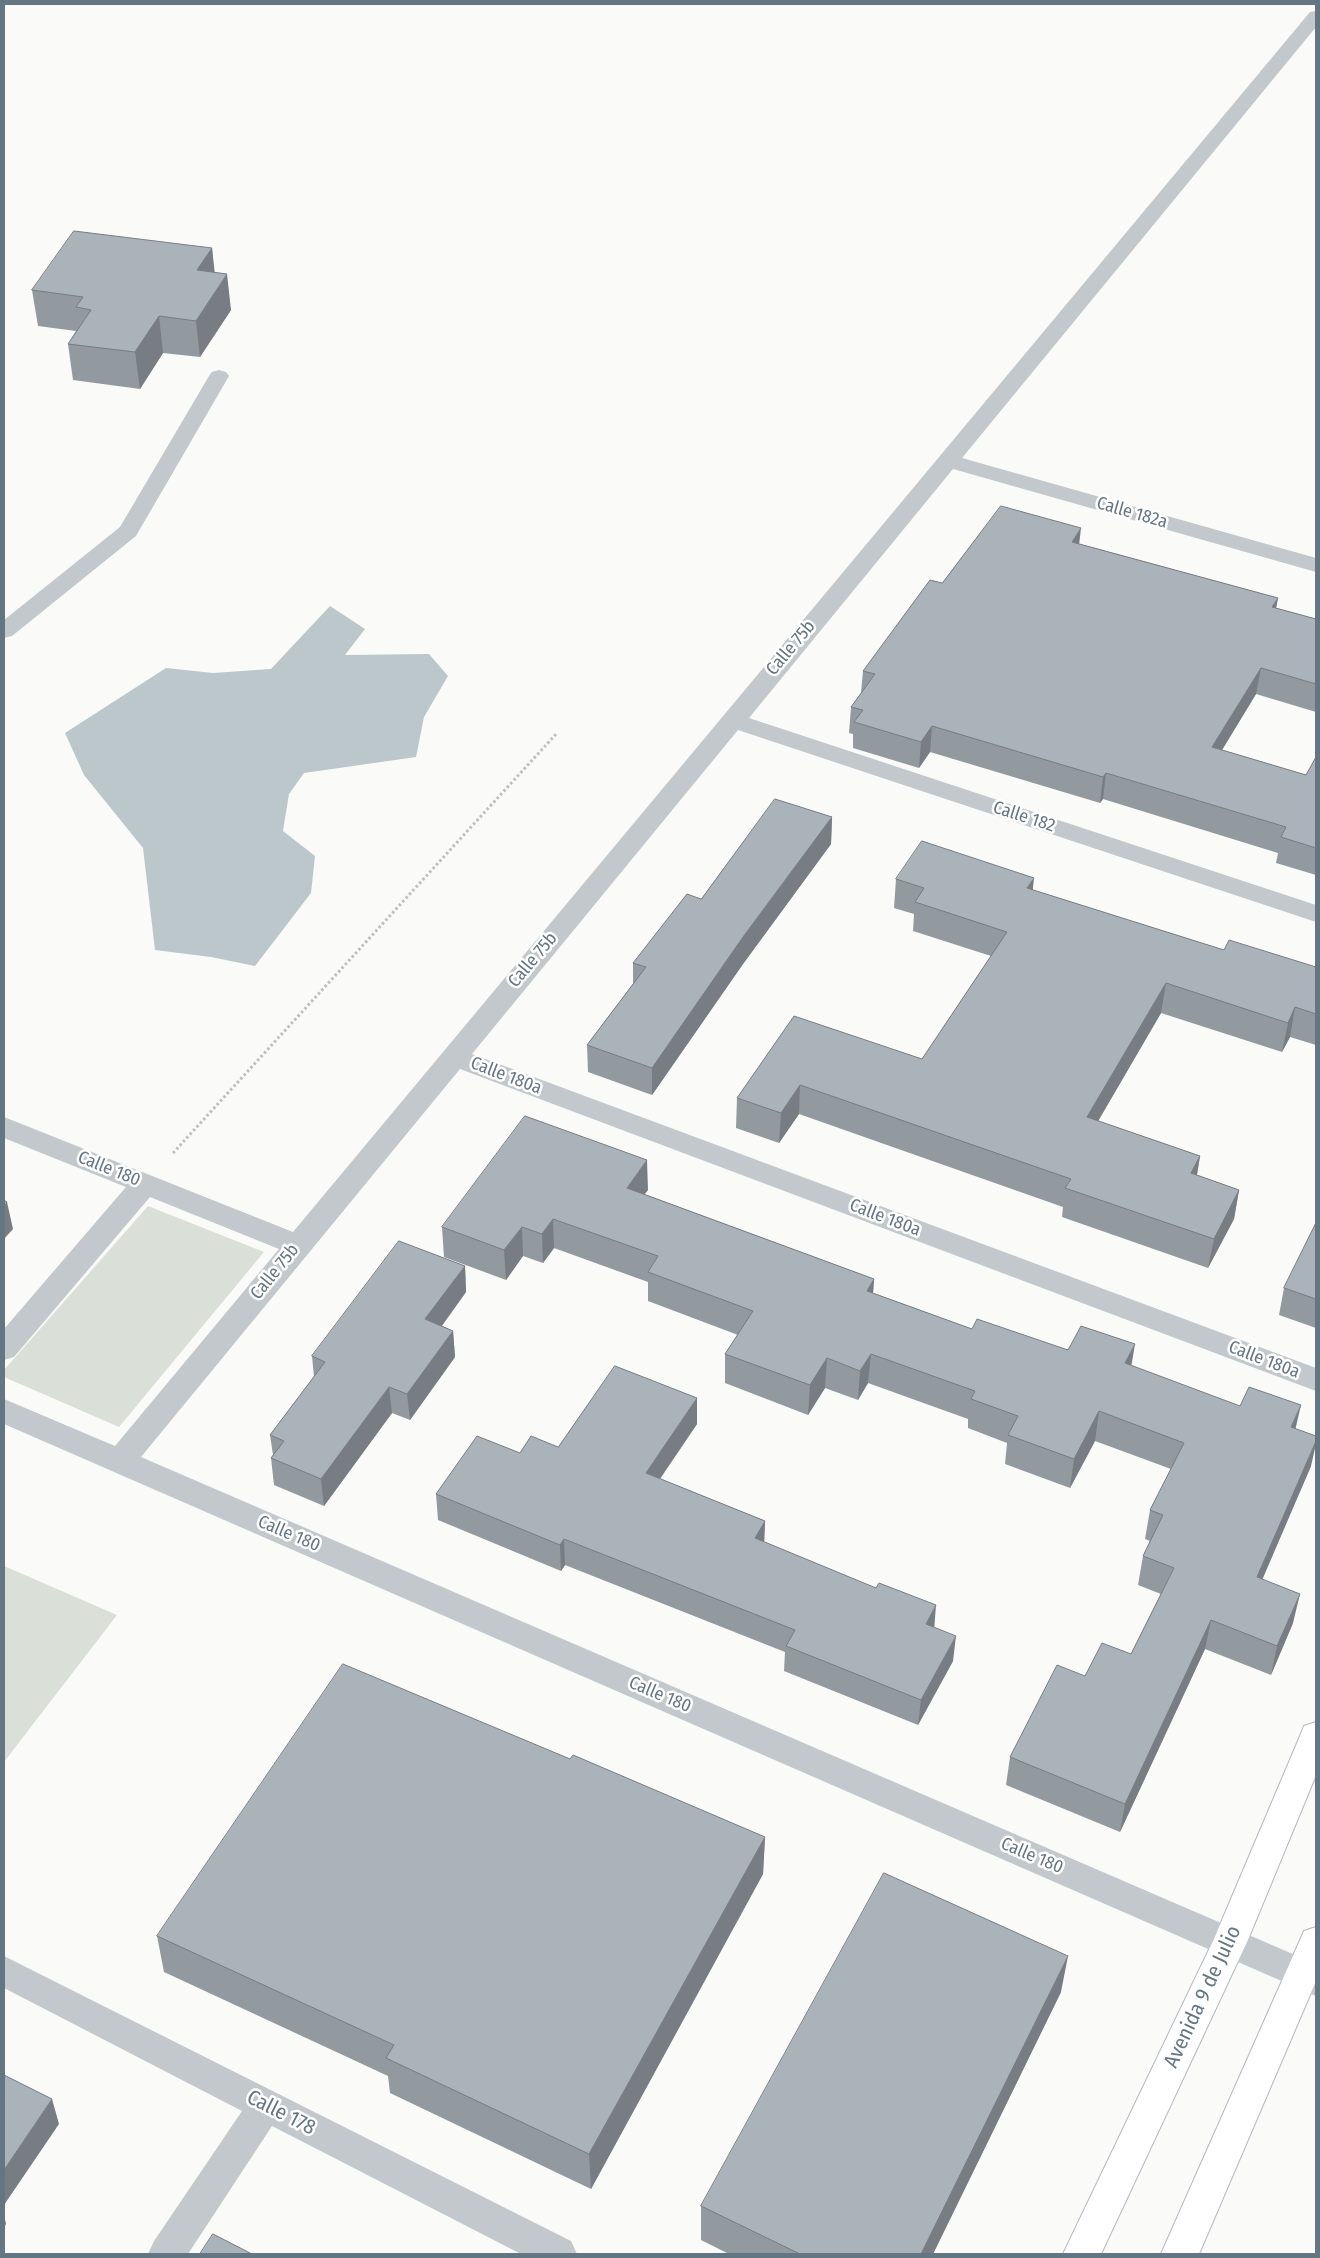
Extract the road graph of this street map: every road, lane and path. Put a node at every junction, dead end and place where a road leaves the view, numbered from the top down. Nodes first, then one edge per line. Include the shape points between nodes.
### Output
1 (1316, 16) edge
2 (220, 376) dead end
3 (947, 460) junction
4 (1316, 565) edge
5 (4, 631) edge
6 (731, 720) junction
7 (556, 733) dead end
8 (1316, 914) edge
9 (454, 1057) junction
10 (4, 1127) edge
11 (146, 1184) junction
12 (298, 1245) junction
13 (4, 1349) edge
14 (1316, 1380) edge
15 (4, 1411) edge
16 (120, 1461) junction
17 (1316, 1736) edge
18 (1230, 1942) junction
19 (1316, 1942) edge
20 (4, 1971) edge
21 (1309, 1977) edge
22 (266, 2105) junction
23 (167, 2254) edge
24 (558, 2254) edge
25 (1082, 2254) edge
26 (1180, 2254) edge

1 - 3 street, Calle 75b
2 - 5 lane via 128,531
3 - 4 street, Calle 182a
3 - 6 street, Calle 75b
6 - 8 street, Calle 182
6 - 9 street, Calle 75b
7 - 11 path
9 - 12 street, Calle 75b
9 - 14 street, Calle 180a
10 - 11 street, Calle 180
11 - 12 street, Calle 180
11 - 13 street
12 - 16 street, Calle 75b
15 - 16 street, Calle 180
16 - 18 street, Calle 180
17 - 18 main road, Avenida 9 de Julio
18 - 21 street, Calle 180
18 - 25 main road, Avenida 9 de Julio
19 - 21 main road
20 - 22 street, Calle 178
21 - 26 main road
22 - 23 street
22 - 24 street, Calle 178

